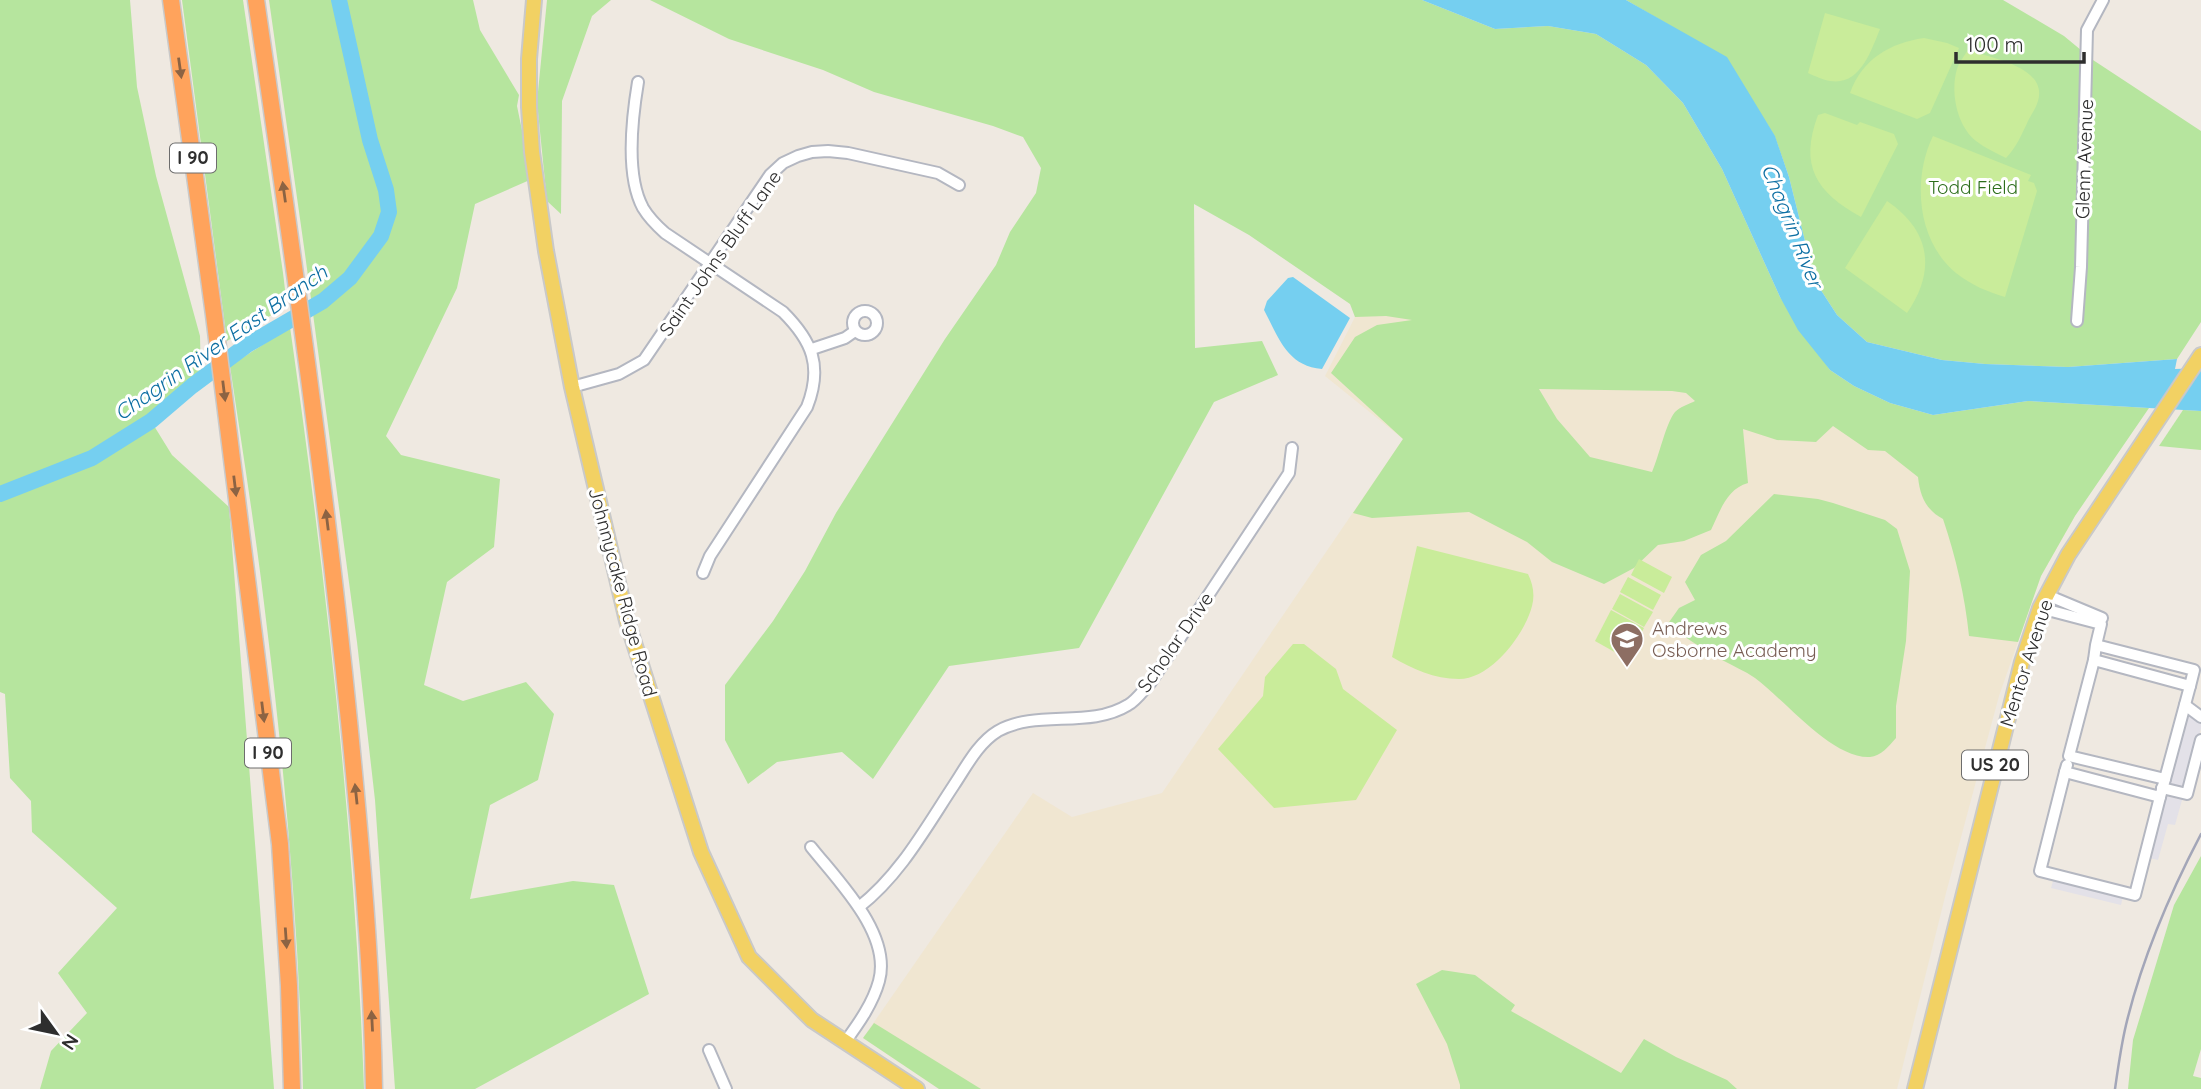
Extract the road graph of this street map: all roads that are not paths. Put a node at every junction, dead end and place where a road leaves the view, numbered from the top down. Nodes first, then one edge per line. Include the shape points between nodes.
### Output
1 (171, 0) edge
2 (256, 0) edge
3 (534, 0) edge
4 (2103, 0) edge
5 (638, 82) dead end
6 (960, 186) dead end
7 (711, 264) junction
8 (2077, 321) dead end
9 (855, 331) dead end
10 (812, 349) junction
11 (2201, 355) edge
12 (572, 387) junction
13 (1292, 448) dead end
14 (704, 573) dead end
15 (2044, 601) junction
16 (2102, 618) dead end
17 (2096, 645) junction
18 (2094, 660) junction
19 (2190, 686) junction
20 (2185, 705) junction
21 (2201, 717) edge
22 (2201, 740) edge
23 (2069, 756) junction
24 (2065, 772) junction
25 (2162, 788) junction
26 (811, 847) dead end
27 (859, 907) junction
28 (845, 1042) junction
29 (709, 1050) dead end
30 (292, 1089) edge
31 (374, 1089) edge
32 (726, 1089) edge
33 (917, 1089) edge
34 (1915, 1089) edge

1 -> 30 highway, I 90 via 280,844
31 -> 2 highway via 363,867 339,626
3 - 12 main road, Johnnycake Ridge Road via 529,71 533,152
4 - 8 street, Glenn Avenue via 2087,30
5 - 7 street via 632,139 642,206 665,233
6 - 7 street, Saint Johns Bluff Lane via 938,173 848,153 798,156 770,175
7 - 10 street via 783,312 800,328
7 - 12 street, Saint Johns Bluff Lane via 644,360 620,374
9 - 10 street
10 - 14 street via 814,387 807,407 710,556
11 - 15 main road, Mentor Avenue / US 20 via 2074,545
12 - 28 main road, Johnnycake Ridge Road via 628,621 701,852 749,957 812,1020
13 - 27 street, Scholar Drive via 1289,473 1151,682 1130,704 1109,713 1027,721 997,732 977,750 900,866
15 - 16 street
15 - 17 street via 2101,624
15 - 34 main road, Mentor Avenue / US 20 via 2022,662
17 - 18 street
17 - 19 street via 2194,670
18 - 19 street
18 - 23 street
19 - 20 street
20 - 21 street
20 - 25 street
22 - 25 street via 2187,794
23 - 24 street
23 - 25 street
24 - 25 street
24 - 25 street via 2040,871 2135,895
26 - 27 street
27 - 28 street via 881,953 880,978 871,1003
28 - 33 main road, Johnnycake Ridge Road
29 - 32 street

